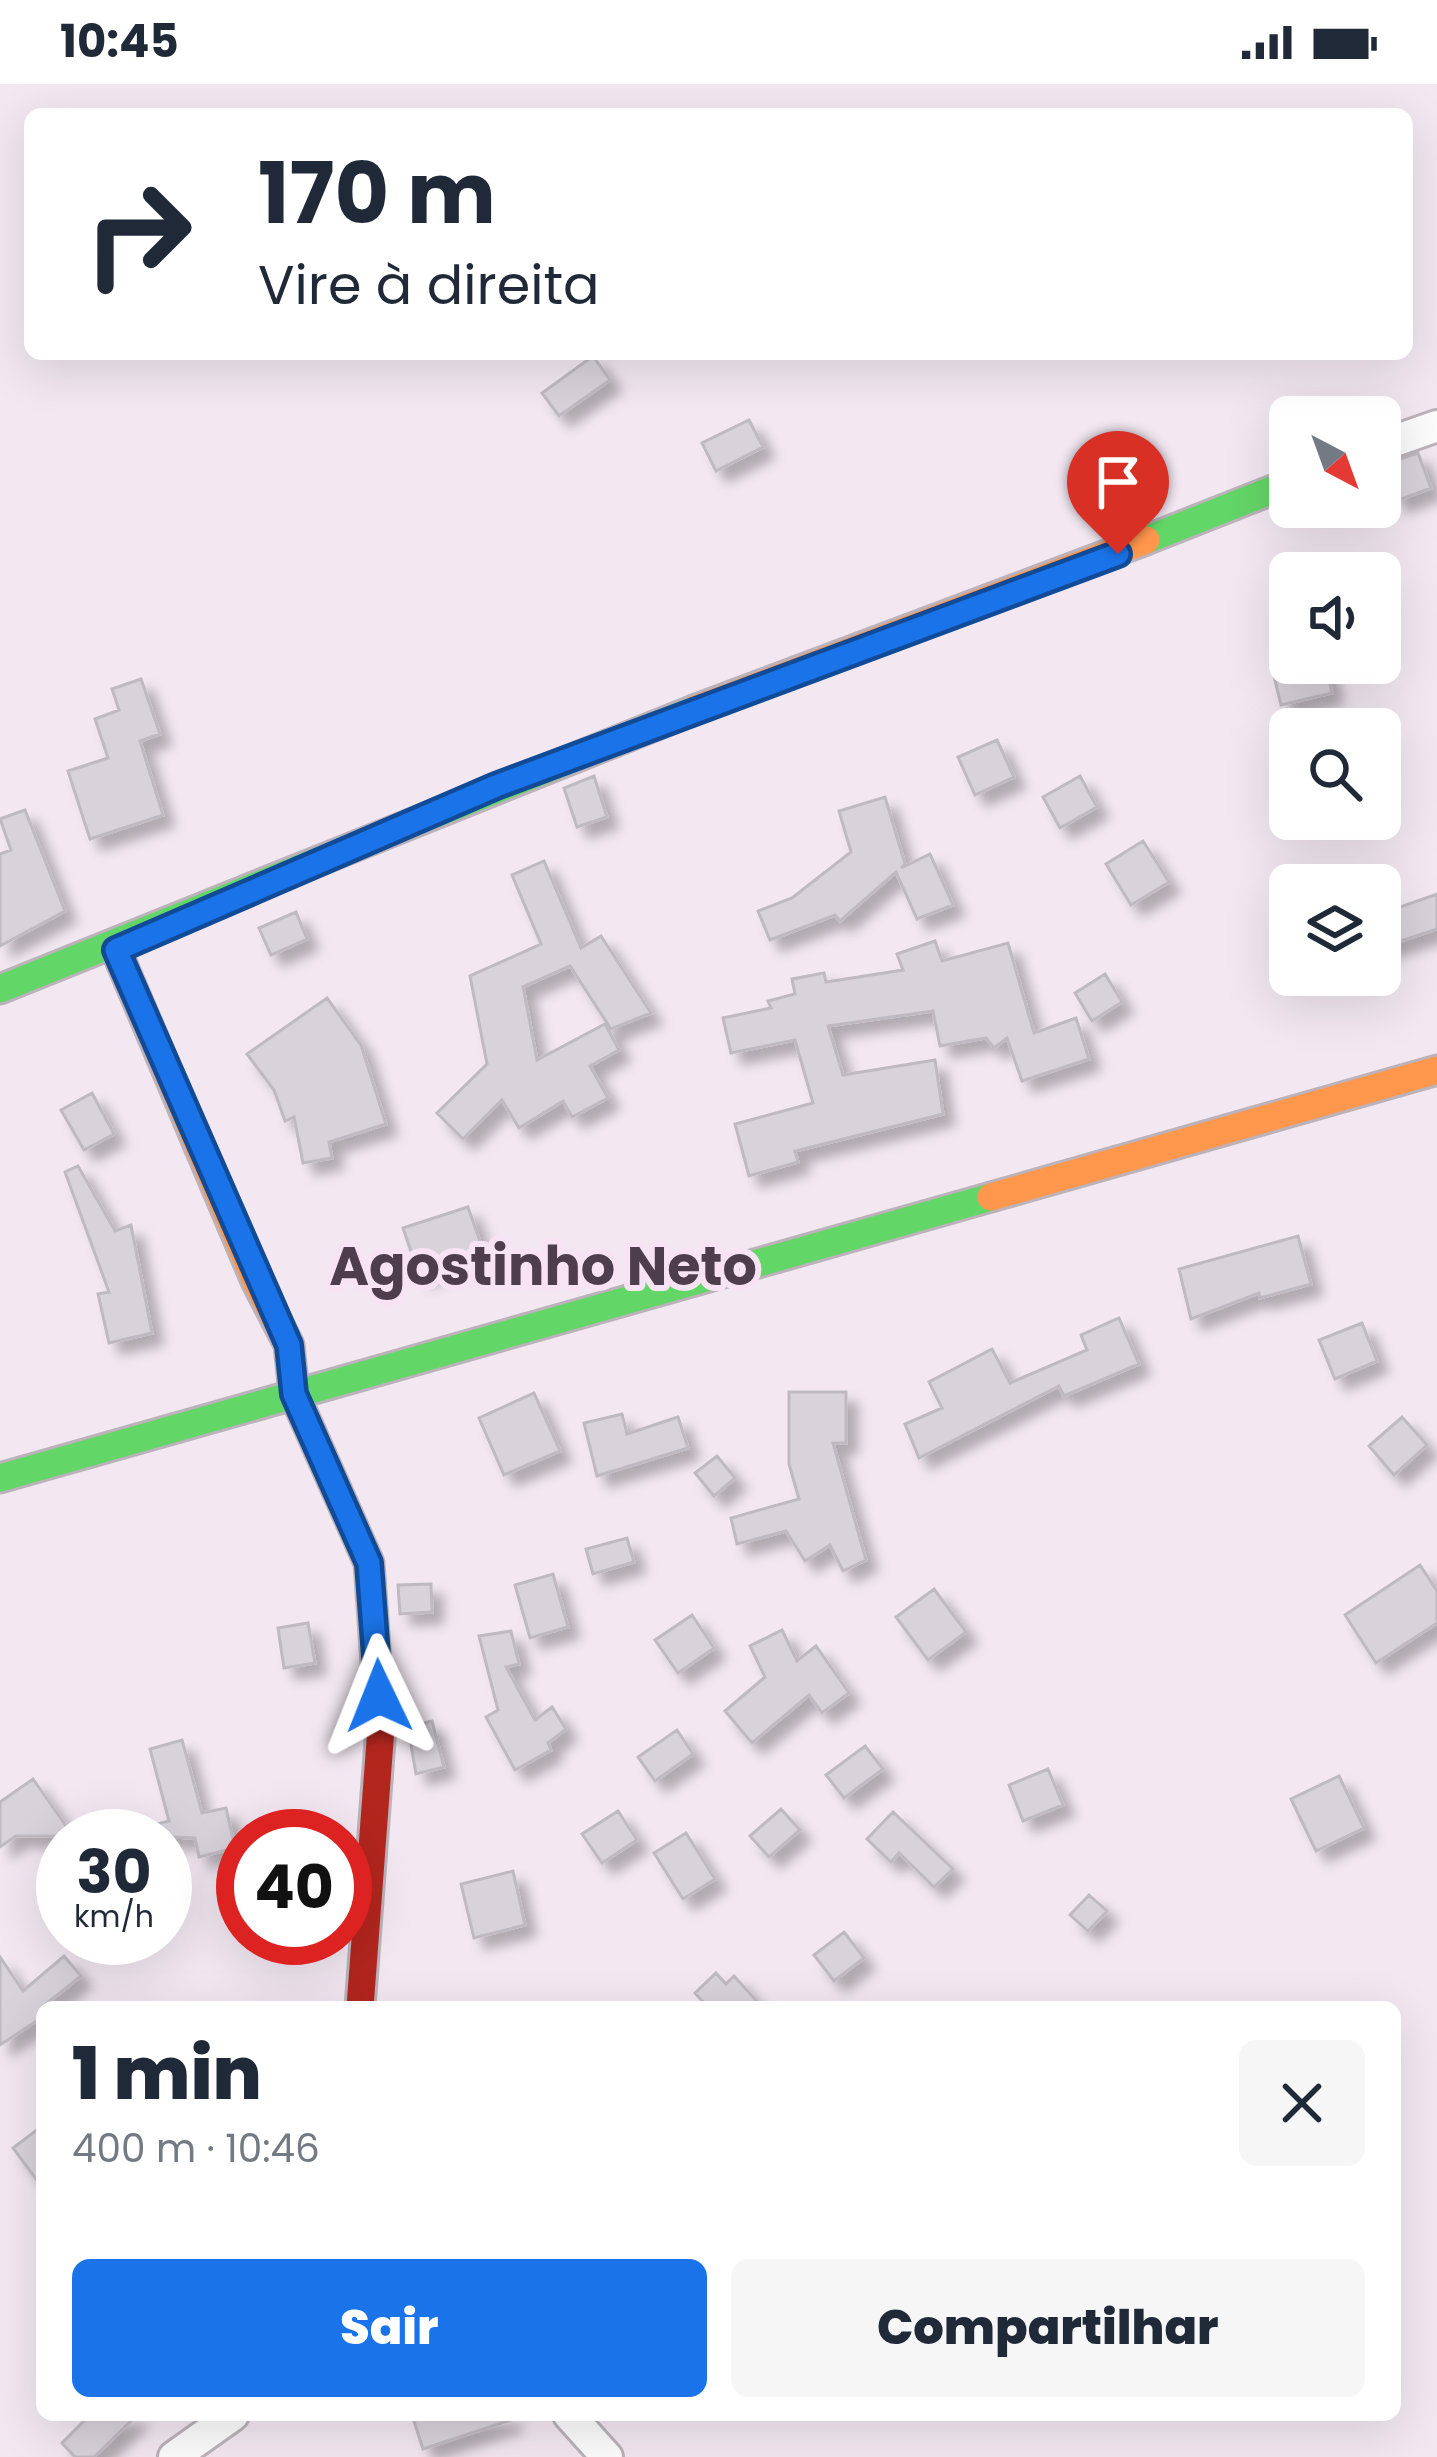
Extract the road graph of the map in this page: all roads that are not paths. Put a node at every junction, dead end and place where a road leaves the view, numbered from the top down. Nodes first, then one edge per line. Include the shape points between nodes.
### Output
1 (1437, 426) edge
2 (1401, 439) edge
3 (1269, 492) edge
4 (116, 950) junction
5 (0, 989) edge
6 (1437, 1070) edge
7 (294, 1394) junction
8 (0, 1478) edge
9 (360, 2001) edge
10 (224, 2421) edge
11 (574, 2421) edge
12 (174, 2457) edge
13 (607, 2457) edge

1 - 2 street
3 - 4 street via 410,820
4 - 5 street
4 - 7 street via 289,1345
6 - 7 street
7 - 8 street
7 - 9 street via 369,1563 381,1728
10 - 12 street
11 - 13 street

